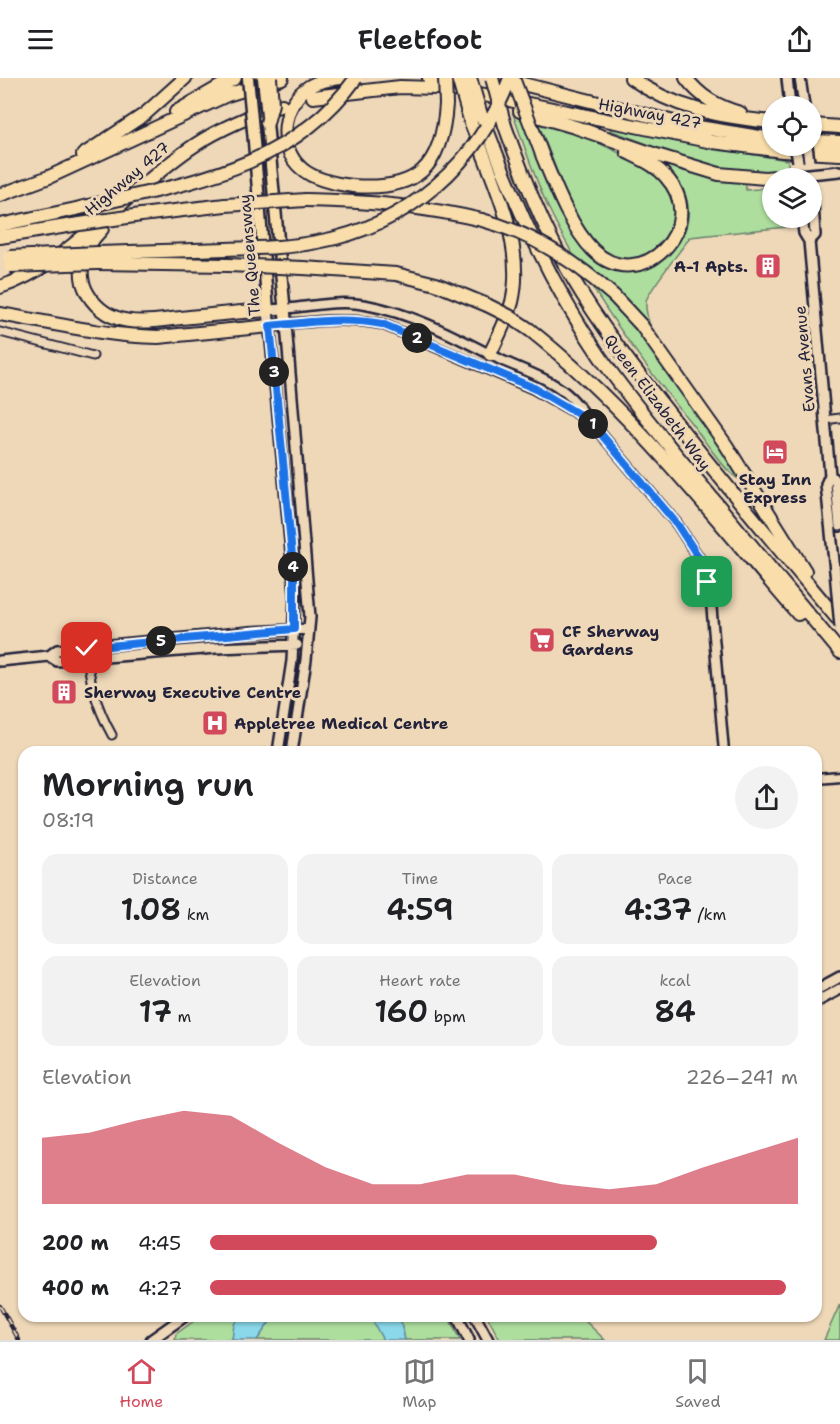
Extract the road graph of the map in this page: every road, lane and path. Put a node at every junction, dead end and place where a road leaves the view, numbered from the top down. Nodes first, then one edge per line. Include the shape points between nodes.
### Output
1 (185, 78) edge
2 (235, 78) edge
3 (248, 78) edge
4 (263, 78) edge
5 (270, 78) edge
6 (282, 78) edge
7 (341, 78) edge
8 (356, 78) edge
9 (429, 78) edge
10 (445, 78) edge
11 (458, 78) edge
12 (470, 78) edge
13 (492, 78) edge
14 (500, 78) edge
15 (511, 78) edge
16 (631, 78) edge
17 (686, 78) edge
18 (787, 78) edge
19 (800, 78) edge
20 (385, 89) junction
21 (789, 96) edge
22 (803, 96) edge
23 (312, 97) dead end
24 (282, 105) dead end
25 (762, 119) edge
26 (477, 120) junction
27 (762, 121) edge
28 (615, 122) junction
29 (267, 123) junction
30 (822, 126) edge
31 (575, 127) junction
32 (840, 127) edge
33 (762, 137) edge
34 (822, 141) edge
35 (840, 142) edge
36 (112, 149) junction
37 (840, 154) edge
38 (840, 171) edge
39 (822, 174) edge
40 (49, 177) junction
41 (153, 177) junction
42 (762, 178) edge
43 (0, 195) edge
44 (0, 225) edge
45 (803, 228) edge
46 (814, 228) edge
47 (0, 237) edge
48 (809, 241) junction
49 (98, 258) junction
50 (5, 262) edge
51 (0, 287) edge
52 (284, 309) junction
53 (268, 310) junction
54 (0, 314) edge
55 (286, 324) junction
56 (270, 326) junction
57 (0, 332) edge
58 (93, 356) dead end
59 (496, 357) junction
60 (484, 367) junction
61 (495, 372) junction
62 (840, 418) edge
63 (824, 420) junction
64 (590, 421) junction
65 (830, 475) junction
66 (840, 526) edge
67 (826, 606) junction
68 (840, 625) edge
69 (294, 629) junction
70 (309, 629) junction
71 (308, 644) junction
72 (293, 645) junction
73 (836, 647) edge
74 (87, 648) junction
75 (49, 656) junction
76 (87, 659) junction
77 (0, 661) edge
78 (112, 735) dead end
79 (279, 746) edge
80 (293, 746) edge
81 (723, 746) edge
82 (840, 776) edge
83 (822, 778) edge
84 (840, 977) edge
85 (822, 987) edge
86 (840, 989) edge
87 (822, 999) edge
88 (176, 1322) edge
89 (460, 1322) edge
90 (478, 1322) edge
91 (151, 1340) edge
92 (469, 1340) edge
93 (488, 1340) edge

1 - 40 highway via 145,114
2 - 36 highway
3 - 53 main road, The Queensway, bridge
4 - 29 main road, The Queensway, bridge
5 - 29 highway, bridge via 272,104
6 - 36 highway, Highway 427 via 227,95
7 - 10 highway, bridge via 317,83 291,107 286,123 288,145 294,160 308,173 332,183 380,187 418,175 430,162 440,141 446,104
8 - 44 highway, bridge via 313,124 289,142 244,165
9 - 28 highway via 498,90
11 - 26 highway, bridge
12 - 26 highway, Queen Elizabeth Way, bridge
13 - 67 highway, Queen Elizabeth Way, bridge via 524,179 542,220 596,316 711,469
14 - 33 highway, Highway 427 via 686,125
15 - 31 highway, bridge via 581,235 595,252 619,264 640,264 657,257 668,247 678,228 678,195 655,167
15 - 49 highway, bridge via 497,110 470,152 434,188 377,224 336,238 291,246
16 - 27 highway via 688,108
17 - 25 highway via 714,103
18 - 21 main road
19 - 22 main road
20 - 23 highway, Highway 427
20 - 28 highway, Highway 427 via 426,87 470,92
20 - 31 highway via 457,97
24 - 41 highway, Highway 427 via 211,136
26 - 59 highway via 514,250 512,303
26 - 73 highway, Queen Elizabeth Way via 548,269 598,354 664,441
28 - 37 highway, Highway 427 via 734,146
29 - 52 main road, The Queensway
30 - 32 highway
31 - 42 highway via 718,174
34 - 35 highway
36 - 40 highway
38 - 39 main road
40 - 43 highway
41 - 51 highway, Highway 427 via 69,249 17,282
41 - 53 highway via 92,239 87,249 82,274 96,305 114,317 136,321
45 - 48 main road, Evans Avenue
46 - 48 main road, Evans Avenue
47 - 67 highway, bridge via 141,215 306,200 431,209 519,233 574,262 641,325 726,445
48 - 63 main road, Evans Avenue
49 - 50 highway, bridge
49 - 73 highway, bridge via 396,274 436,284 509,316 603,393 807,625
52 - 53 main road
52 - 55 main road, The Queensway
52 - 59 street via 364,305 441,329
53 - 56 main road, The Queensway
54 - 56 highway via 140,337
55 - 56 main road
55 - 60 street via 342,320 382,324
55 - 70 main road, The Queensway
56 - 69 main road, The Queensway via 294,576
57 - 58 street
59 - 60 street
59 - 61 street
59 - 64 street via 566,392
60 - 61 street
61 - 64 street via 534,388
62 - 63 street
63 - 65 main road, Evans Avenue
64 - 81 street via 677,524 701,561 713,621
65 - 66 main road, Evans Avenue via 836,482
65 - 68 main road, Evans Avenue, bridge via 826,484
67 - 68 highway, Queen Elizabeth Way
69 - 70 main road
69 - 72 main road, The Queensway
69 - 74 main road
70 - 71 main road, The Queensway
71 - 72 main road
71 - 80 main road, The Queensway
72 - 76 main road
72 - 79 main road, The Queensway
74 - 75 main road via 57,651
74 - 76 street
75 - 76 main road via 57,661
75 - 77 main road
76 - 78 street via 94,693
82 - 83 street
84 - 85 main road
86 - 87 main road
88 - 91 main road
89 - 92 main road
90 - 93 main road

